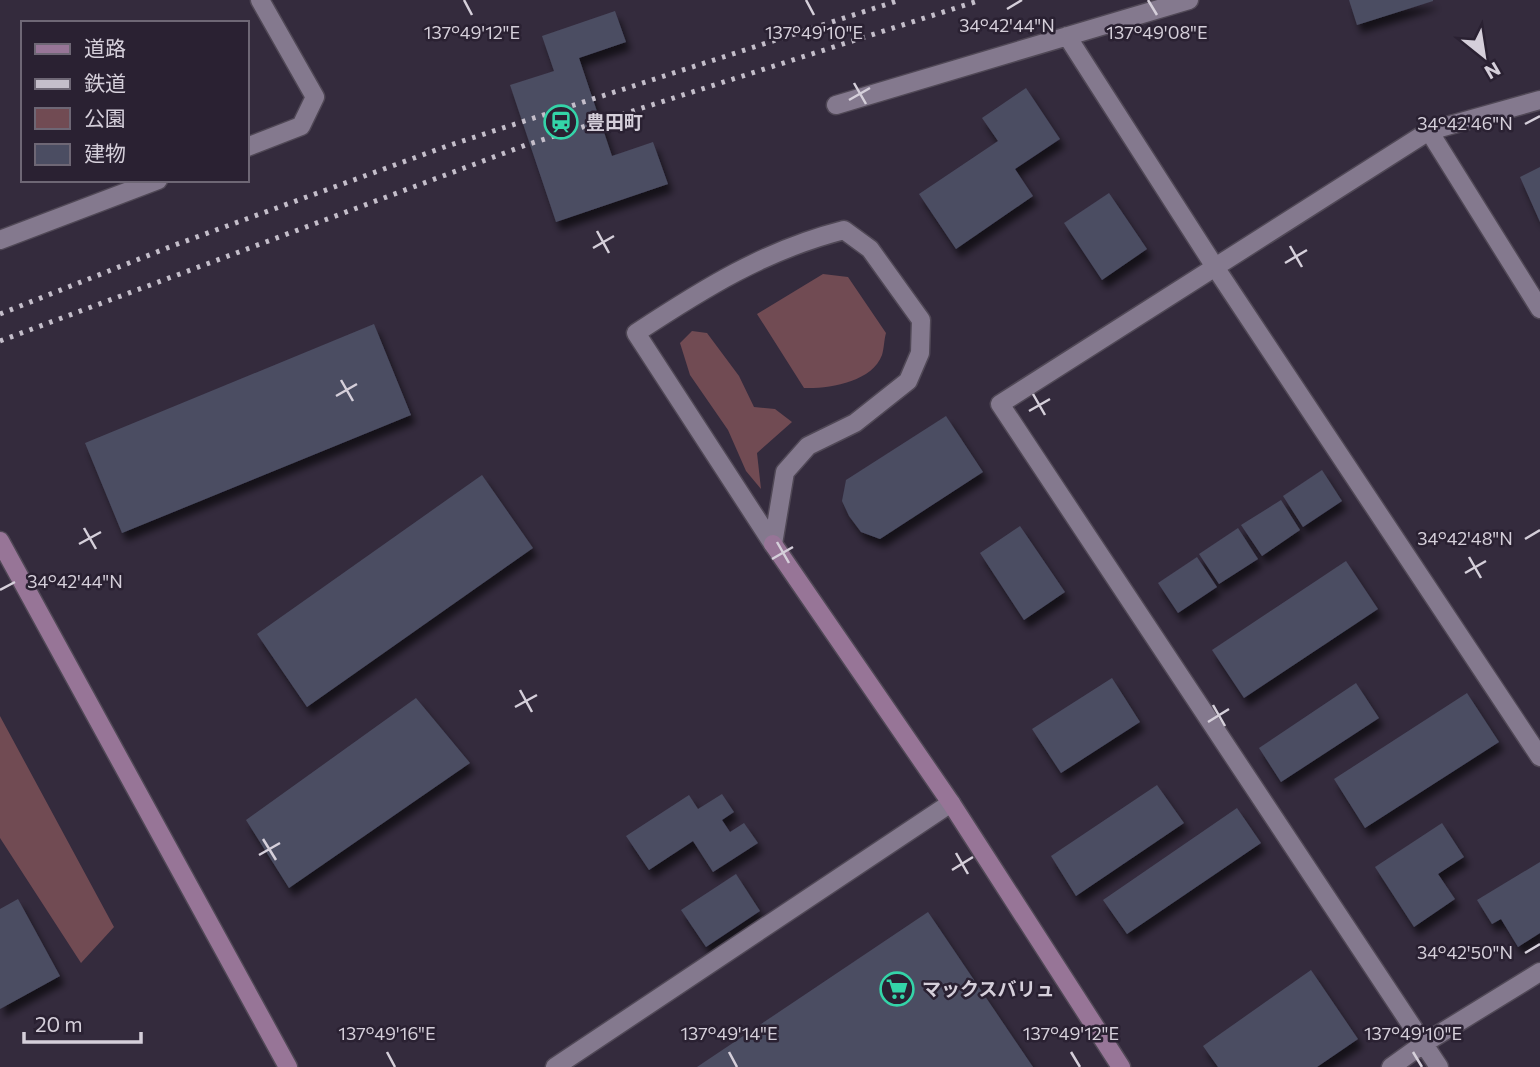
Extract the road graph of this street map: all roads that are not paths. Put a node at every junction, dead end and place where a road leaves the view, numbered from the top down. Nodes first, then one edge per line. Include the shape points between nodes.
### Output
1 (260, 0) edge
2 (1189, 0) edge
3 (1066, 36) junction
4 (1540, 100) edge
5 (836, 105) dead end
6 (1429, 131) junction
7 (248, 147) edge
8 (153, 182) edge
9 (0, 240) edge
10 (1215, 267) junction
11 (1540, 309) edge
12 (0, 541) edge
13 (773, 544) junction
14 (1540, 757) edge
15 (950, 803) junction
16 (1540, 972) edge
17 (1423, 1044) junction
18 (288, 1067) edge
19 (555, 1067) edge
20 (1121, 1067) edge
21 (1391, 1067) edge
22 (1439, 1067) edge

1 - 7 street via 315,97 301,126
2 - 3 street
3 - 5 street
3 - 10 street
4 - 6 street
6 - 10 street
6 - 11 street
8 - 9 street
10 - 14 street
10 - 17 street via 1000,404
12 - 18 street
13 - 13 street via 636,334 749,264 844,230 870,249 921,320 920,353 908,381 855,424 808,446 785,472
13 - 15 street
15 - 19 street
15 - 20 street
16 - 17 street
17 - 21 street
17 - 22 street

